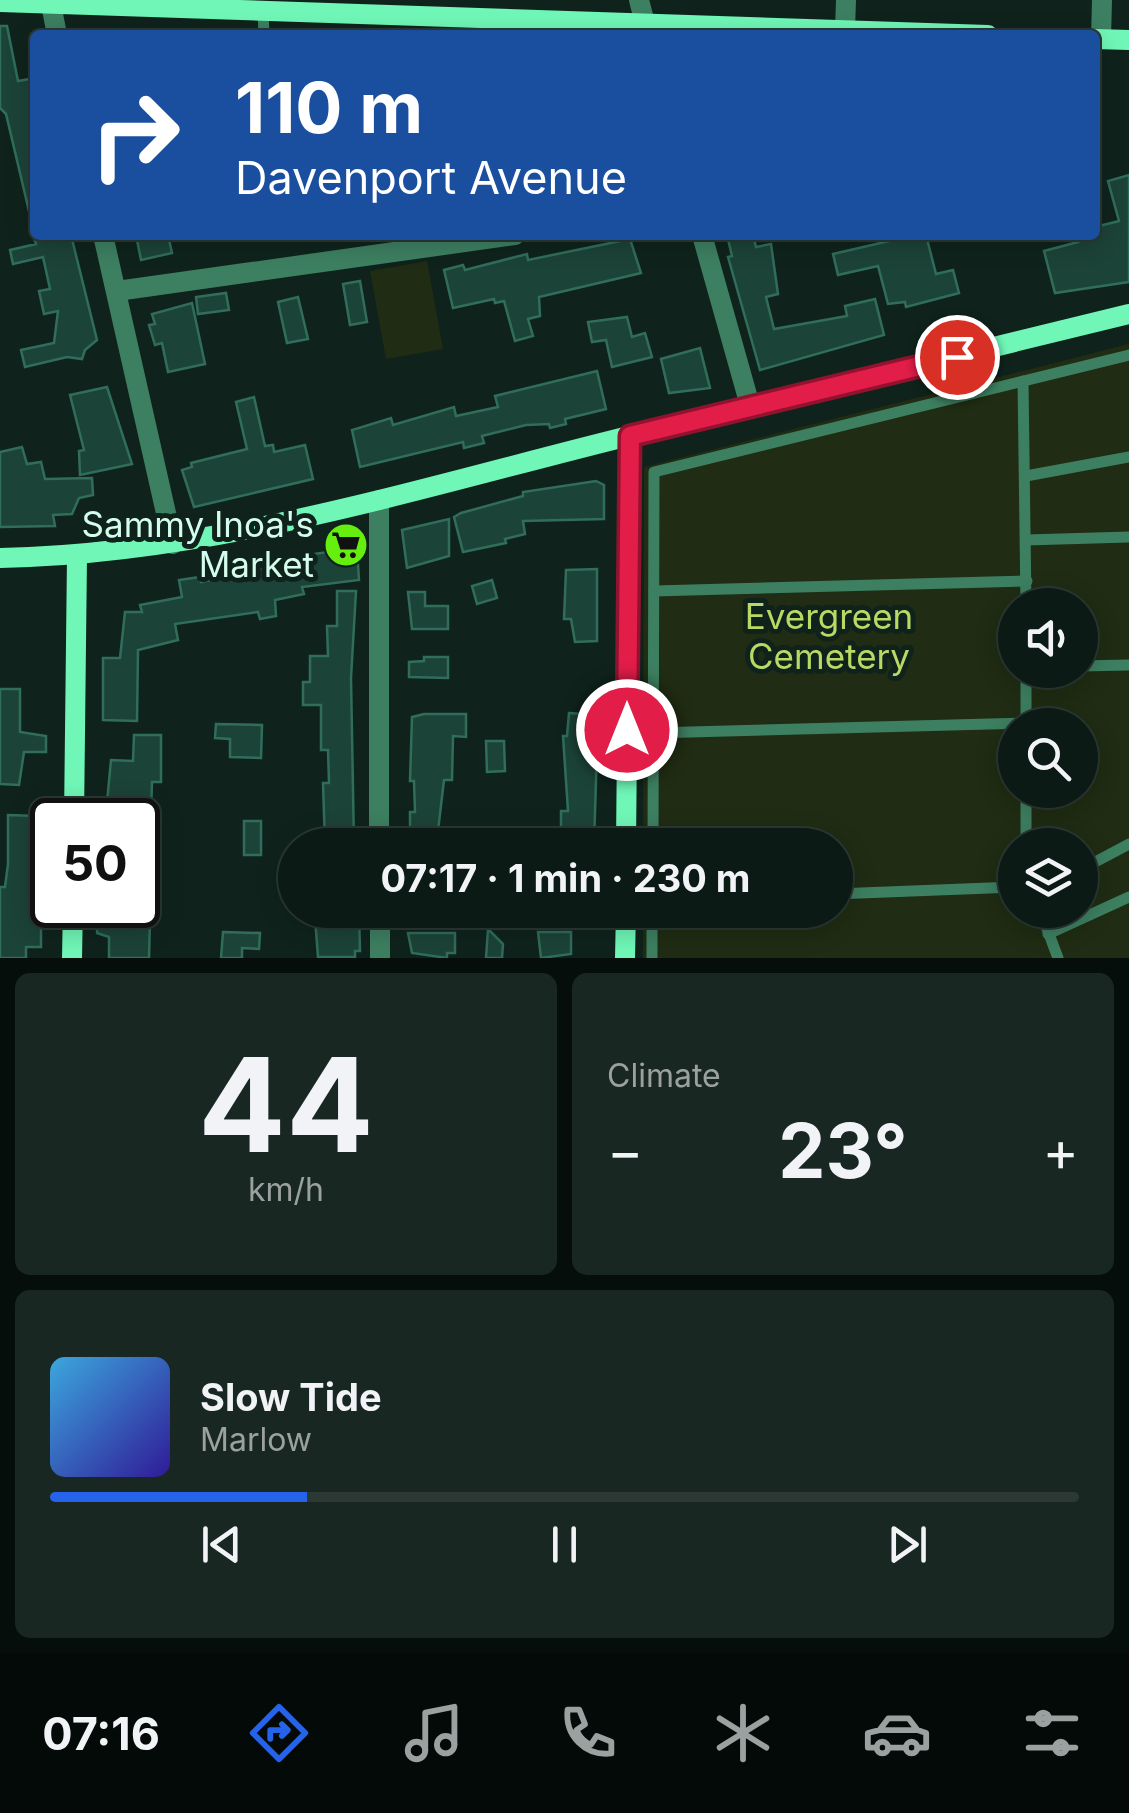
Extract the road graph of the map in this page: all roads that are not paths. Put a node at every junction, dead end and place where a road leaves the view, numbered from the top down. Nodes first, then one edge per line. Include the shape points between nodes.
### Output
1 (639, 0) edge
2 (846, 0) edge
3 (1102, 0) edge
4 (0, 2) edge
5 (130, 3) edge
6 (51, 4) junction
7 (362, 8) edge
8 (263, 11) junction
9 (647, 29) edge
10 (56, 30) edge
11 (264, 30) edge
12 (845, 30) joint
13 (1099, 30) edge
14 (1100, 39) edge
15 (1129, 40) edge
16 (104, 240) edge
17 (479, 240) edge
18 (703, 240) edge
19 (117, 291) junction
20 (1129, 314) edge
21 (1129, 355) edge
22 (1023, 381) junction
23 (751, 408) junction
24 (630, 436) junction
25 (1129, 457) edge
26 (1026, 476) junction
27 (379, 500) junction
28 (1129, 537) edge
29 (1026, 540) junction
30 (173, 544) junction
31 (78, 556) junction
32 (0, 558) edge
33 (1026, 581) junction
34 (1026, 588) edge
35 (654, 591) junction
36 (1129, 665) edge
37 (1098, 666) edge
38 (998, 725) edge
39 (653, 733) junction
40 (74, 798) edge
41 (380, 828) edge
42 (626, 828) edge
43 (652, 828) edge
44 (1129, 844) edge
45 (1098, 860) edge
46 (998, 888) edge
47 (853, 893) edge
48 (1129, 897) edge
49 (73, 928) edge
50 (380, 928) edge
51 (626, 928) edge
52 (652, 928) edge
53 (1046, 928) edge
54 (1048, 934) junction
55 (72, 958) edge
56 (380, 958) edge
57 (625, 958) edge
58 (652, 958) edge
59 (1058, 958) edge

1 - 9 street
2 - 12 street
3 - 13 street
4 - 6 main road
5 - 6 main road
5 - 8 main road
6 - 10 street
7 - 8 main road
7 - 9 main road
8 - 11 lane
9 - 12 main road
14 - 15 main road
16 - 19 street
17 - 19 street
18 - 23 street
19 - 30 street
20 - 23 main road
21 - 22 lane
22 - 26 lane
22 - 35 lane via 654,472
23 - 24 main road
24 - 27 main road
24 - 42 main road
25 - 26 lane
26 - 29 lane
27 - 30 main road
27 - 41 street
28 - 29 lane
29 - 33 lane
30 - 31 main road
31 - 32 main road
31 - 40 main road
33 - 34 lane
33 - 35 lane
35 - 39 lane
36 - 37 lane
38 - 39 lane
39 - 43 lane
44 - 45 lane
46 - 47 lane
48 - 54 lane
49 - 55 main road
50 - 56 street
51 - 57 main road
52 - 58 lane
53 - 54 lane
54 - 59 lane

